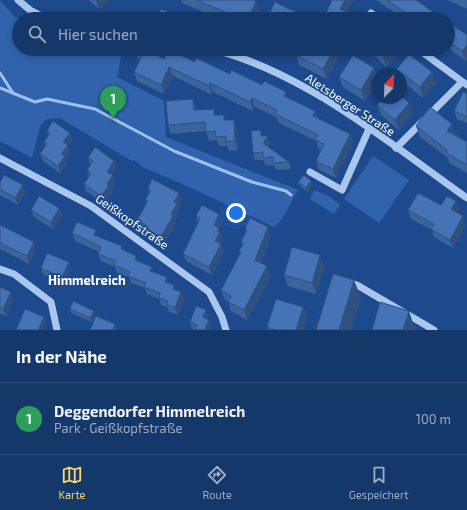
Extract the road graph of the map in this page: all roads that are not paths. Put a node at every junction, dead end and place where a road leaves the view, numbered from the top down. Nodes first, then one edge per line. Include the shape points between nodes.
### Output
1 (18, 0) edge
2 (34, 12) edge
3 (232, 56) edge
4 (427, 56) edge
5 (464, 83) edge
6 (369, 129) junction
7 (396, 148) junction
8 (0, 158) edge
9 (310, 172) dead end
10 (467, 198) edge
11 (0, 269) edge
12 (337, 280) edge
13 (57, 330) edge
14 (226, 330) edge
15 (434, 330) edge

1 - 2 street
3 - 6 street, Aletsberger Straße via 291,80
4 - 5 street
5 - 7 street
6 - 7 street, Aletsberger Straße
6 - 9 street via 342,190
7 - 10 street, Aletsberger Straße
8 - 14 street, Geißkopfstraße via 91,206 210,292
11 - 13 street via 14,274 51,302
12 - 15 street via 356,284

